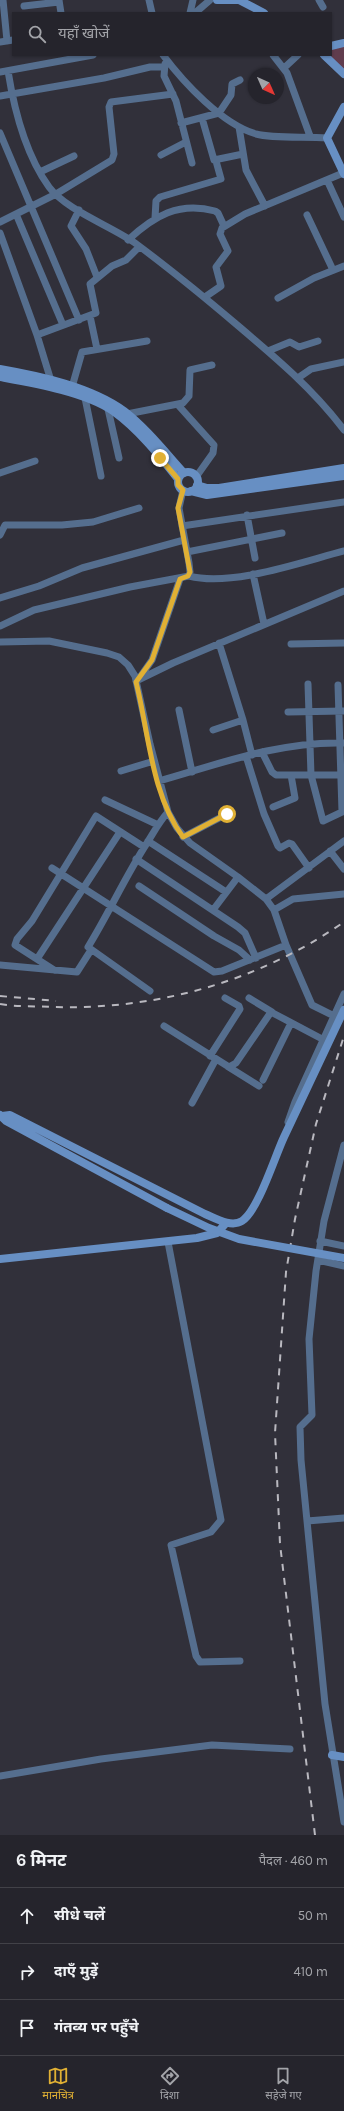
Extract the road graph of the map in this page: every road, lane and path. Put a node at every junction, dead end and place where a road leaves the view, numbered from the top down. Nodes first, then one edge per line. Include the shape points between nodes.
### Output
1 (3, 0) edge
2 (150, 0) edge
3 (193, 0) edge
4 (210, 0) edge
5 (217, 0) edge
6 (240, 0) edge
7 (319, 0) edge
8 (59, 1) edge
9 (24, 6) dead end
10 (323, 7) dead end
11 (61, 12) edge
12 (152, 12) edge
13 (190, 12) edge
14 (195, 12) edge
15 (262, 12) edge
16 (3, 30) edge
17 (7, 41) edge
18 (344, 43) edge
19 (332, 46) edge
20 (85, 56) edge
21 (274, 56) edge
22 (297, 56) edge
23 (325, 56) edge
24 (69, 58) edge
25 (165, 61) edge
26 (284, 68) junction
27 (8, 71) junction
28 (0, 72) edge
29 (344, 74) edge
30 (240, 80) dead end
31 (173, 94) junction
32 (12, 95) junction
33 (0, 96) edge
34 (344, 107) edge
35 (219, 113) junction
36 (202, 118) junction
37 (181, 123) junction
38 (240, 127) junction
39 (0, 134) edge
40 (310, 136) junction
41 (327, 138) junction
42 (186, 142) junction
43 (243, 154) junction
44 (161, 155) dead end
45 (74, 156) dead end
46 (216, 161) junction
47 (192, 163) dead end
48 (40, 172) junction
49 (344, 174) edge
50 (327, 180) junction
51 (56, 194) junction
52 (32, 206) junction
53 (265, 206) junction
54 (342, 208) edge
55 (79, 210) junction
56 (16, 214) junction
57 (307, 215) dead end
58 (155, 218) junction
59 (344, 218) edge
60 (0, 222) edge
61 (224, 226) junction
62 (0, 233) edge
63 (128, 240) junction
64 (139, 247) junction
65 (344, 266) edge
66 (333, 270) junction
67 (97, 277) junction
68 (205, 297) junction
69 (278, 298) dead end
70 (90, 316) junction
71 (79, 320) junction
72 (62, 326) junction
73 (37, 335) junction
74 (147, 341) dead end
75 (318, 341) dead end
76 (97, 348) junction
77 (268, 351) junction
78 (342, 361) edge
79 (212, 365) dead end
80 (0, 369) edge
81 (0, 377) edge
82 (298, 378) junction
83 (52, 385) junction
84 (72, 387) junction
85 (85, 398) junction
86 (178, 405) junction
87 (108, 409) junction
88 (127, 414) junction
89 (344, 430) edge
90 (119, 458) dead end
91 (35, 462) dead end
92 (344, 468) edge
93 (0, 473) edge
94 (101, 476) dead end
95 (181, 476) junction
96 (344, 476) edge
97 (192, 486) junction
98 (344, 502) edge
99 (139, 508) dead end
100 (247, 515) junction
101 (182, 526) junction
102 (282, 533) dead end
103 (0, 535) edge
104 (184, 540) junction
105 (250, 540) junction
106 (344, 551) edge
107 (187, 552) junction
108 (255, 558) dead end
109 (253, 574) junction
110 (188, 576) junction
111 (180, 579) junction
112 (344, 590) edge
113 (0, 598) edge
114 (264, 624) junction
115 (0, 626) edge
116 (0, 642) edge
117 (219, 643) junction
118 (344, 643) edge
119 (291, 644) dead end
120 (136, 682) junction
121 (308, 684) dead end
122 (338, 685) dead end
123 (179, 710) dead end
124 (342, 710) edge
125 (310, 711) junction
126 (288, 712) dead end
127 (243, 720) junction
128 (213, 730) dead end
129 (311, 743) junction
130 (342, 743) edge
131 (262, 752) junction
132 (249, 756) junction
133 (154, 761) junction
134 (121, 771) dead end
135 (192, 772) junction
136 (311, 775) junction
137 (342, 775) edge
138 (291, 776) junction
139 (158, 781) junction
140 (105, 800) dead end
141 (273, 807) dead end
142 (168, 812) junction
143 (227, 814) dead end
144 (156, 824) junction
145 (120, 832) junction
146 (183, 837) junction
147 (344, 840) edge
148 (148, 841) junction
149 (144, 847) junction
150 (330, 851) junction
151 (136, 859) junction
152 (52, 868) dead end
153 (309, 868) junction
154 (344, 869) edge
155 (60, 874) junction
156 (238, 876) junction
157 (139, 886) dead end
158 (84, 889) junction
159 (226, 892) junction
160 (344, 894) edge
161 (266, 899) junction
162 (111, 907) junction
163 (213, 910) junction
164 (274, 910) junction
165 (286, 946) junction
166 (91, 950) junction
167 (36, 959) junction
168 (253, 959) junction
169 (0, 965) edge
170 (54, 970) junction
171 (150, 991) dead end
172 (344, 994) edge
173 (225, 998) dead end
174 (249, 998) dead end
175 (342, 1007) edge
176 (272, 1012) junction
177 (334, 1016) junction
178 (291, 1022) junction
179 (164, 1026) dead end
180 (324, 1040) junction
181 (213, 1057) junction
182 (226, 1066) junction
183 (192, 1103) dead end
184 (1, 1115) edge
185 (283, 1139) junction
186 (344, 1145) edge
187 (226, 1223) junction
188 (320, 1241) junction
189 (168, 1242) junction
190 (344, 1246) edge
191 (344, 1258) edge
192 (0, 1259) edge
193 (318, 1260) junction
194 (344, 1266) edge
195 (344, 1518) edge
196 (307, 1521) junction
197 (240, 1661) dead end
198 (290, 1749) dead end
199 (332, 1755) junction
200 (344, 1757) edge
201 (0, 1776) edge
202 (344, 1822) edge

1 - 16 street
2 - 12 street
3 - 13 street
4 - 14 street
5 - 6 street
6 - 15 street
7 - 10 street
8 - 9 street
8 - 11 street
16 - 17 street
18 - 19 street
20 - 24 street
21 - 26 street
22 - 26 street
23 - 29 street
24 - 27 street
25 - 31 street via 164,76
25 - 32 street via 104,78
25 - 35 street
26 - 40 street
27 - 28 street
27 - 32 street
30 - 35 street via 232,84 231,95
31 - 37 street
31 - 51 street via 111,102 109,106 113,158
32 - 33 street
32 - 48 street via 23,132
34 - 41 street
35 - 36 street
35 - 38 street
36 - 37 street
36 - 46 street via 213,159
37 - 42 street
38 - 40 street via 257,134
38 - 43 street
39 - 52 street
40 - 41 street
41 - 49 street
42 - 44 street
42 - 47 street
43 - 46 street
43 - 53 street via 248,176
45 - 48 street
46 - 58 street via 221,178 160,197 156,201
48 - 51 street
49 - 50 street
50 - 53 street
50 - 54 street
51 - 52 street
51 - 55 street
52 - 56 street
52 - 71 street
53 - 61 street
54 - 59 street
55 - 63 street
55 - 67 street via 71,226 86,249
56 - 60 street
56 - 72 street
57 - 66 street
58 - 61 street via 177,208 193,207 217,212
58 - 63 street
61 - 68 street via 220,234 228,250 216,267 221,286
62 - 73 street
63 - 64 street
64 - 67 street via 126,260
64 - 68 street
65 - 66 street
66 - 69 street
67 - 70 street via 89,285 97,311
68 - 77 street
70 - 71 street
70 - 76 street
71 - 72 street
72 - 73 street
73 - 83 street
74 - 76 street
75 - 77 street via 299,347 290,342
76 - 84 street via 82,352
77 - 82 street
78 - 82 street via 311,369
79 - 86 street via 190,370 188,399
80 - 83 street
81 - 83 street
82 - 89 street
83 - 84 street
83 - 85 street
84 - 88 street via 112,403
85 - 87 street
85 - 94 street
86 - 88 street
86 - 97 street via 214,445 213,453
87 - 90 street
87 - 95 street via 131,427
88 - 95 street
91 - 93 street
92 - 97 street via 219,488
95 - 97 street via 178,485
95 - 97 street via 192,473
96 - 97 street via 207,495
97 - 101 street via 178,508
98 - 100 street
99 - 103 street via 93,522 5,525
100 - 101 street
100 - 105 street
101 - 104 street
102 - 105 street
104 - 107 street
104 - 113 street via 82,568 39,586
105 - 107 street
105 - 108 street
106 - 109 street
107 - 110 street via 190,572
109 - 110 street via 209,579
109 - 114 street
110 - 111 street
111 - 115 street via 130,587 34,610
111 - 120 street via 152,660
112 - 114 street
114 - 117 street
116 - 120 street via 49,641 107,653 119,657 128,665
117 - 120 street
117 - 127 street
118 - 119 street
120 - 133 street
121 - 125 street
122 - 124 street
123 - 135 street
124 - 125 street
124 - 130 street
125 - 126 street
125 - 129 street
127 - 128 street
127 - 132 street
129 - 130 street
129 - 131 street
129 - 136 street
130 - 137 street
131 - 132 street
131 - 138 street via 274,774
132 - 135 street
132 - 153 street via 258,797 278,846 281,848 291,843
133 - 134 street
133 - 139 street
135 - 139 street
136 - 137 street
136 - 137 street via 323,821 342,812
136 - 138 street
138 - 141 street via 295,798
139 - 142 street
140 - 144 street
142 - 144 street
142 - 146 street
143 - 146 street
144 - 148 street
145 - 149 street
145 - 155 street via 96,816
145 - 158 street
146 - 156 street
147 - 150 street
148 - 149 street
148 - 159 street
149 - 151 street
150 - 153 street
150 - 154 street
151 - 162 street
151 - 163 street
152 - 155 street
153 - 161 street
155 - 158 street
155 - 167 street via 15,945
156 - 159 street
156 - 161 street
157 - 168 street
158 - 162 street
158 - 167 street
159 - 163 street
160 - 164 street via 293,899
161 - 164 street
162 - 166 street via 88,947
162 - 168 street via 214,972
163 - 168 street via 245,933
164 - 165 street
165 - 168 street
165 - 177 street via 312,1005
166 - 170 street via 77,972
166 - 171 street
167 - 170 street
169 - 170 street
172 - 175 street
173 - 181 street via 240,1009
174 - 176 street
175 - 177 street
175 - 185 street
176 - 178 street
176 - 182 street via 268,1014 233,1066
177 - 180 street
178 - 180 street
178 - 182 street via 261,1083
179 - 181 street
180 - 185 street via 294,1102
181 - 182 street
181 - 183 street
184 - 187 street via 10,1115
184 - 191 street, bridge via 6,1122 209,1228 240,1238
185 - 187 street via 250,1213 236,1224
186 - 188 street
187 - 189 street via 217,1233 211,1235
188 - 190 street
188 - 193 street
189 - 192 street
189 - 197 street via 221,1520 211,1532 171,1545 196,1656 200,1662
193 - 194 street
193 - 196 street via 309,1339 312,1415 300,1427
195 - 196 street
196 - 199 street
198 - 201 street via 212,1745 101,1759
199 - 200 street
199 - 202 street

